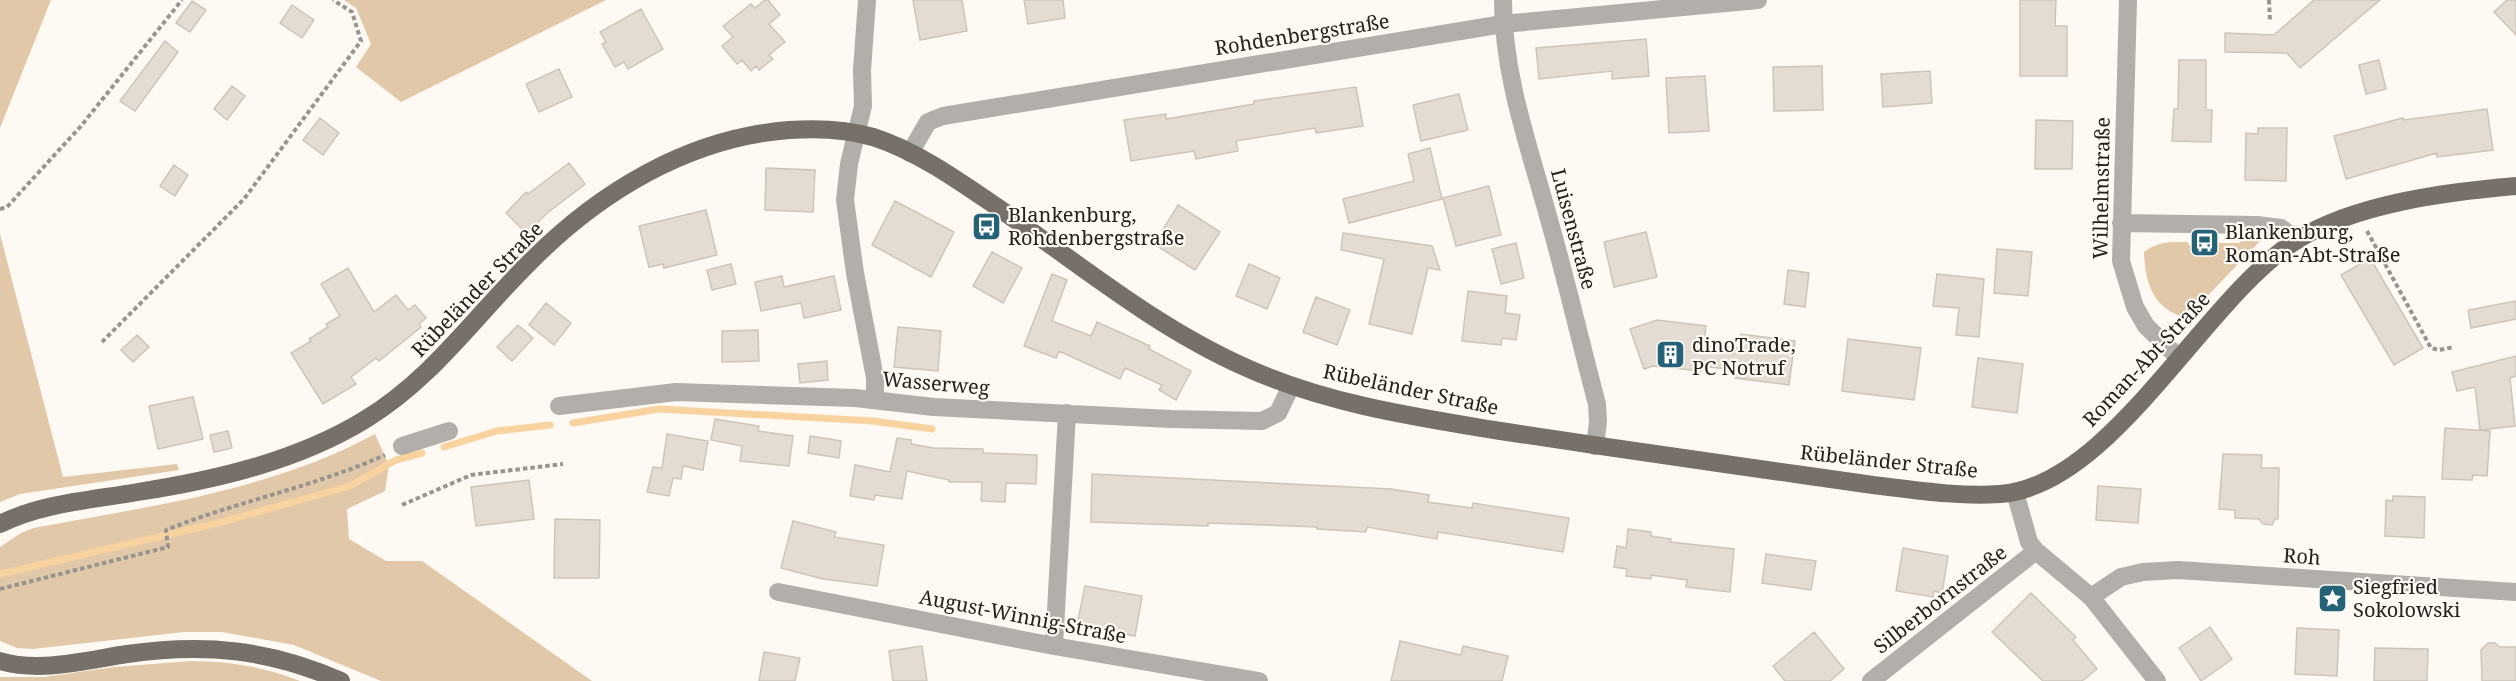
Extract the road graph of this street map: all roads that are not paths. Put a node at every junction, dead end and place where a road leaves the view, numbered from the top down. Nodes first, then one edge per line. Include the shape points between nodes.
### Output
1 (867, 0) edge
2 (1503, 0) edge
3 (1758, 0) edge
4 (2128, 0) edge
5 (1503, 24) junction
6 (857, 133) junction
7 (910, 153) junction
8 (2516, 186) edge
9 (2121, 223) junction
10 (2298, 240) junction
11 (2179, 358) junction
12 (1291, 386) junction
13 (875, 400) junction
14 (559, 406) dead end
15 (1067, 413) junction
16 (449, 431) dead end
17 (402, 446) road end
18 (1595, 446) junction
19 (2015, 492) junction
20 (0, 524) edge
21 (2036, 551) junction
22 (778, 592) dead end
23 (2516, 592) edge
24 (2091, 597) junction
25 (1054, 646) junction
26 (0, 661) edge
27 (341, 681) edge
28 (1259, 681) edge
29 (1871, 681) edge
30 (2157, 681) edge

1 - 6 street via 863,106
2 - 5 street, Luisenstraße
3 - 5 street, Rohdenbergstraße
4 - 9 street, Wilhelmstraße
5 - 7 street, Rohdenbergstraße via 944,116 928,122
5 - 18 street, Luisenstraße via 1514,94 1597,404
6 - 7 main road, Rübeländer Straße
6 - 13 street via 845,200 875,378
6 - 20 main road, Rübeländer Straße via 799,129 736,138 644,174 594,206 557,237 428,373 372,416 338,435 257,466 205,480 26,512
7 - 12 main road, Rübeländer Straße via 983,197 1185,336
8 - 10 main road, Roman-Abt-Straße via 2442,196 2358,214
9 - 10 street via 2257,225 2281,228
9 - 11 street, Wilhelmstraße via 2121,261 2135,307 2146,326
10 - 11 main road, Roman-Abt-Straße via 2259,270
11 - 19 main road, Roman-Abt-Straße via 2098,444 2052,477
12 - 15 street, Wasserweg via 1278,413 1262,421
12 - 18 main road, Rübeländer Straße via 1374,409
13 - 14 street, Wasserweg via 676,392
13 - 15 street, Wasserweg
15 - 25 street
16 - 17 street
18 - 19 main road, Rübeländer Straße via 1908,489 1965,494
19 - 21 street via 2025,531
21 - 24 street
21 - 29 street, Silberbornstraße
22 - 25 street, August-Winnig-Straße
23 - 24 street, Roh via 2178,570 2121,578
24 - 30 street
25 - 28 street, August-Winnig-Straße
26 - 27 main road via 29,666 170,650 223,649 282,659

